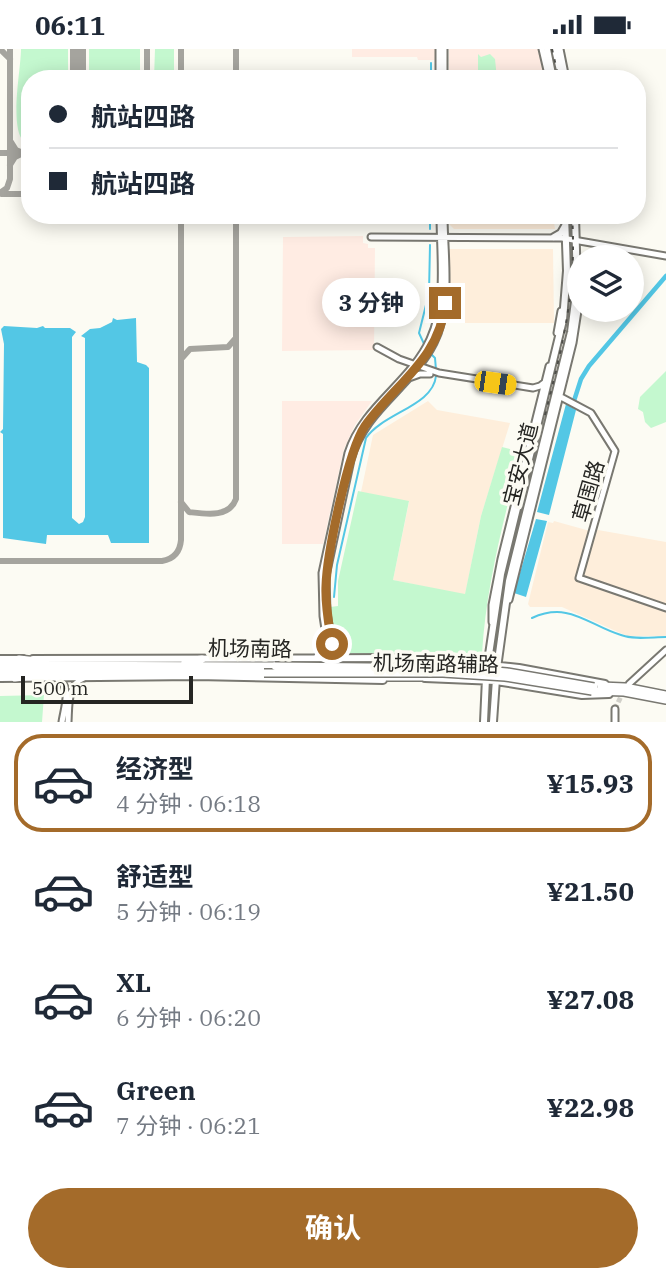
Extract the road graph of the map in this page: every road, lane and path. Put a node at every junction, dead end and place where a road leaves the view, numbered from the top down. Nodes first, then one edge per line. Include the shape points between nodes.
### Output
1 (441, 49) edge
2 (544, 49) edge
3 (557, 49) edge
4 (442, 70) edge
5 (549, 70) edge
6 (562, 70) edge
7 (442, 224) junction
8 (565, 224) joint
9 (576, 224) edge
10 (371, 238) dead end
11 (442, 238) junction
12 (429, 239) junction
13 (455, 239) junction
14 (554, 239) junction
15 (566, 239) junction
16 (577, 241) junction
17 (577, 245) edge
18 (442, 250) junction
19 (567, 252) junction
20 (666, 258) edge
21 (567, 291) edge
22 (572, 322) edge
23 (576, 322) edge
24 (424, 355) junction
25 (402, 361) junction
26 (415, 367) junction
27 (431, 373) junction
28 (403, 379) junction
29 (545, 381) junction
30 (533, 388) junction
31 (541, 397) junction
32 (562, 397) junction
33 (551, 430) junction
34 (540, 456) junction
35 (518, 489) junction
36 (518, 503) junction
37 (666, 608) edge
38 (502, 623) junction
39 (492, 624) junction
40 (329, 639) junction
41 (490, 641) junction
42 (500, 641) junction
43 (666, 650) edge
44 (332, 658) junction
45 (354, 658) junction
46 (0, 659) edge
47 (19, 659) junction
48 (202, 659) junction
49 (293, 659) junction
50 (307, 659) junction
51 (437, 660) junction
52 (461, 661) junction
53 (470, 662) junction
54 (156, 664) junction
55 (488, 664) junction
56 (0, 665) edge
57 (498, 665) junction
58 (522, 668) junction
59 (69, 669) junction
60 (264, 669) junction
61 (275, 669) junction
62 (0, 672) edge
63 (50, 677) junction
64 (90, 677) junction
65 (428, 677) junction
66 (0, 678) edge
67 (15, 678) junction
68 (304, 678) junction
69 (464, 678) junction
70 (335, 679) junction
71 (486, 680) junction
72 (496, 681) junction
73 (519, 684) junction
74 (629, 684) tunnel mouth
75 (616, 688) junction
76 (69, 691) junction
77 (666, 695) edge
78 (485, 697) junction
79 (666, 700) edge
80 (494, 701) junction
81 (615, 709) tunnel mouth
82 (65, 722) edge
83 (483, 722) edge
84 (493, 722) edge
85 (615, 722) edge

1 - 4 street
2 - 5 main road
3 - 6 main road
7 - 11 street
7 - 12 street
7 - 13 street
8 - 14 main road
8 - 15 main road, 宝安大道
9 - 16 main road, 宝安大道
10 - 12 street
11 - 12 street
11 - 13 street
11 - 18 street
12 - 18 street
13 - 14 street
13 - 18 street
14 - 15 street
14 - 19 main road
15 - 16 street
15 - 19 main road, 宝安大道
16 - 17 main road, 宝安大道
16 - 20 street
18 - 24 street via 444,307
19 - 29 street via 561,315
21 - 36 main road, 宝安大道 via 561,333
22 - 34 main road, 宝安大道
23 - 32 street
24 - 25 street
24 - 26 street
24 - 27 street
25 - 26 street
25 - 28 street
26 - 27 street
26 - 28 street
27 - 28 street
27 - 30 street
28 - 40 street via 366,425 353,453 327,568
29 - 30 street
29 - 31 street
30 - 31 street
31 - 35 street
32 - 33 street
32 - 37 street, 草围路 via 595,418 615,451 579,578
33 - 34 main road
33 - 38 street
34 - 38 main road, 宝安大道
35 - 36 main road
35 - 39 street via 494,591
36 - 39 main road, 宝安大道
38 - 42 main road, 宝安大道
39 - 41 main road, 宝安大道
40 - 44 street
40 - 45 main road via 338,653
40 - 50 main road via 323,655
41 - 53 main road via 482,659
41 - 55 main road, 宝安大道
42 - 57 main road, 宝安大道
42 - 58 main road via 505,661
43 - 74 street
44 - 45 main road, 机场南路辅路
44 - 50 main road, 机场南路辅路
44 - 70 street
45 - 51 main road, 机场南路辅路
46 - 47 main road, 机场南路辅路
47 - 48 main road, 机场南路辅路
47 - 59 highway
48 - 49 main road, 机场南路辅路
48 - 54 highway
49 - 50 main road, 机场南路辅路
49 - 68 main road via 310,664 312,672
51 - 52 main road, 机场南路辅路
51 - 61 highway, bridge
52 - 53 main road, 机场南路辅路
52 - 69 main road via 468,669
53 - 55 main road, 机场南路辅路
54 - 59 highway, 机场南路
54 - 60 highway, 机场南路
55 - 57 main road, 机场南路辅路
55 - 71 main road, 宝安大道
56 - 59 highway, 机场南路
57 - 58 main road, 机场南路辅路
57 - 72 main road, 宝安大道
58 - 73 main road via 517,675
58 - 75 main road, 机场南路辅路
59 - 60 highway, 机场南路
59 - 62 highway, 机场南路
59 - 67 highway
60 - 61 highway, 机场南路, bridge
61 - 65 highway, bridge
61 - 75 highway, 机场南路, bridge via 453,673
63 - 64 main road, 机场南路辅路
63 - 67 main road, 机场南路辅路
63 - 76 street via 63,681
64 - 68 main road, 机场南路辅路
64 - 76 street via 77,680
65 - 69 main road, 机场南路辅路
65 - 70 main road, 机场南路辅路
66 - 67 main road, 机场南路辅路
68 - 70 main road, 机场南路辅路
69 - 71 main road, 机场南路辅路
69 - 78 main road via 480,683
71 - 72 main road, 机场南路辅路
71 - 78 main road, 宝安大道
72 - 73 main road, 机场南路辅路
72 - 80 main road, 宝安大道
73 - 75 main road, 机场南路辅路 via 582,695 601,695
73 - 80 main road via 504,686
75 - 77 highway, 机场南路
75 - 79 highway, 机场南路
76 - 82 street
78 - 83 main road, 宝安大道
80 - 84 main road, 宝安大道
81 - 85 street

